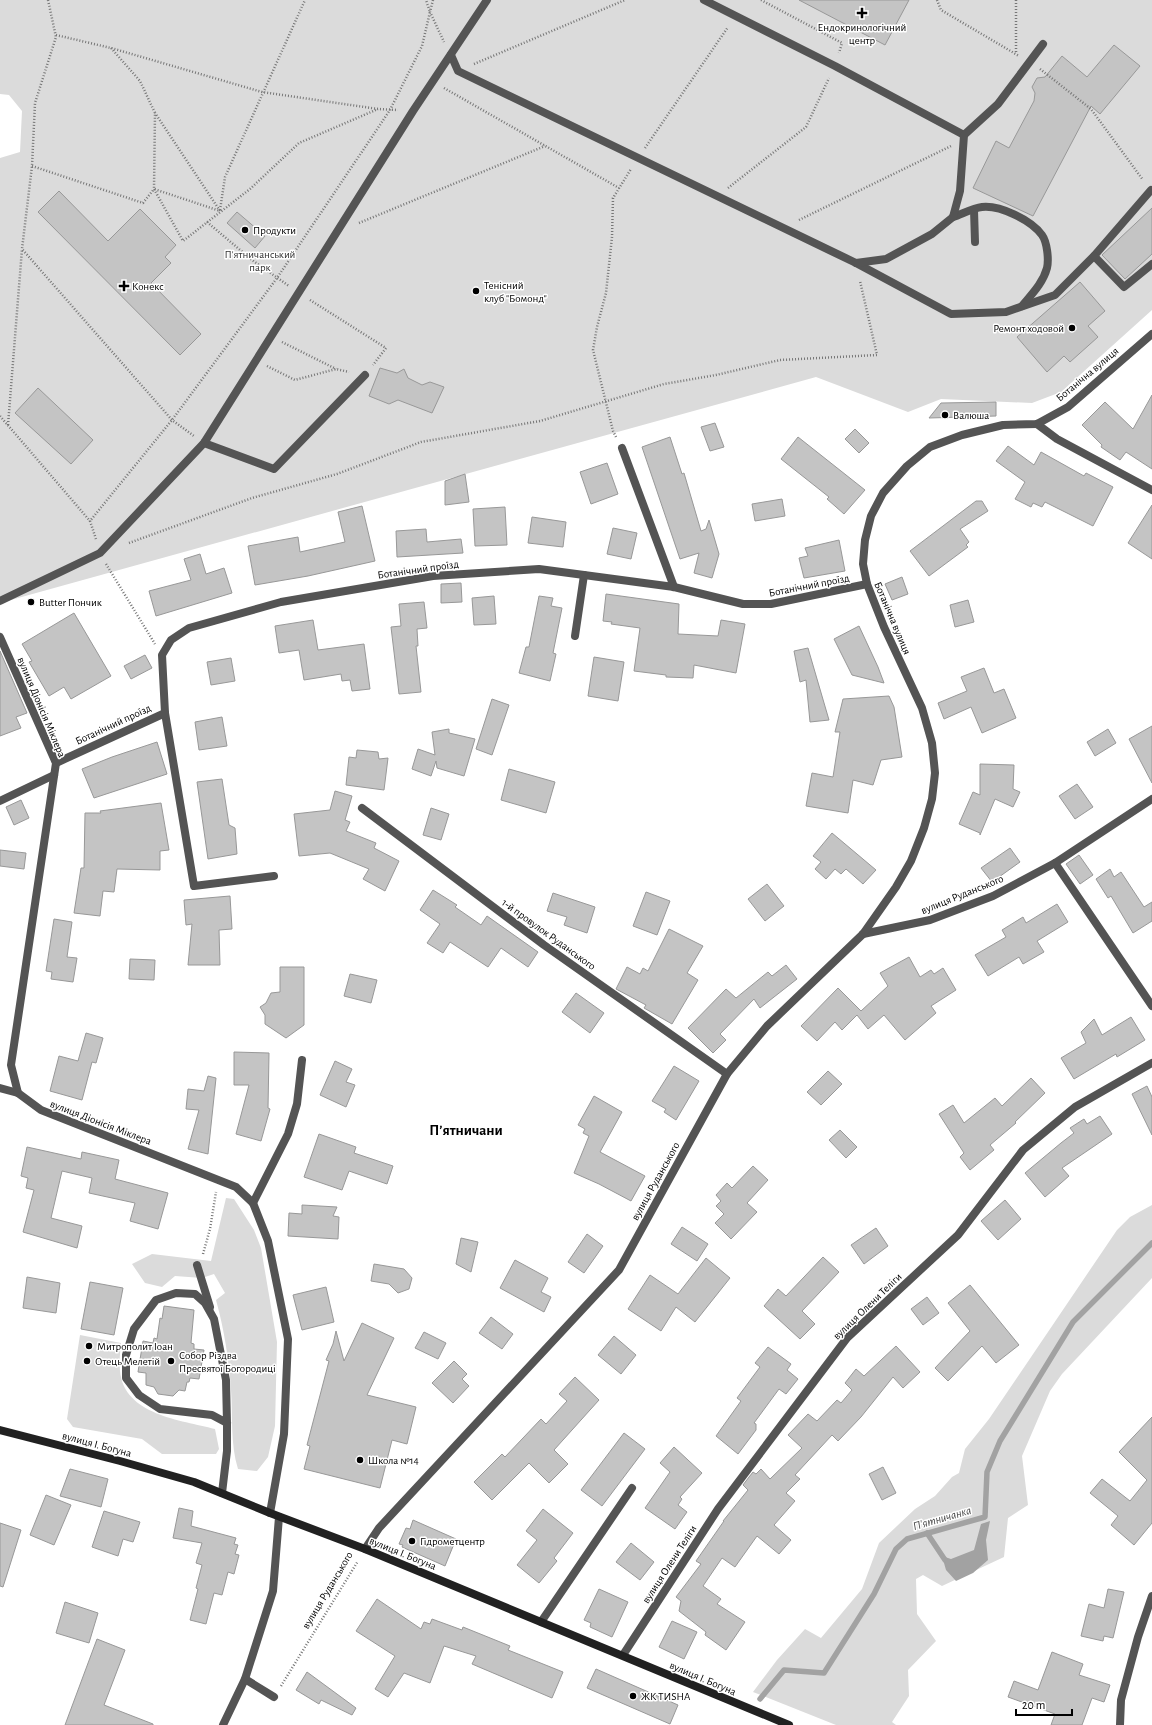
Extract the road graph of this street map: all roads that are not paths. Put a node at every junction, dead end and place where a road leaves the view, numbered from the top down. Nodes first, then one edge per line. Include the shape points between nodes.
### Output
1 (487, 0) edge
2 (704, 0) edge
3 (1043, 44) dead end
4 (451, 55) junction
5 (964, 137) junction
6 (1151, 190) road end
7 (974, 210) junction
8 (953, 217) junction
9 (975, 242) dead end
10 (1094, 256) junction
11 (856, 263) junction
12 (1152, 264) edge
13 (1022, 306) junction
14 (1152, 334) edge
15 (365, 375) road end
16 (1037, 424) junction
17 (204, 443) junction
18 (622, 448) dead end
19 (1152, 490) edge
20 (584, 575) junction
21 (866, 584) junction
22 (674, 588) junction
23 (0, 601) edge
24 (575, 636) dead end
25 (0, 637) edge
26 (164, 712) junction
27 (56, 763) junction
28 (54, 775) junction
29 (1152, 799) edge
30 (0, 800) edge
31 (362, 808) dead end
32 (1055, 863) junction
33 (274, 876) dead end
34 (863, 934) junction
35 (1152, 1006) edge
36 (302, 1060) dead end
37 (1152, 1063) edge
38 (727, 1074) junction
39 (0, 1088) edge
40 (18, 1093) junction
41 (253, 1203) junction
42 (197, 1265) road end
43 (214, 1319) junction
44 (227, 1423) junction
45 (0, 1430) edge
46 (632, 1488) dead end
47 (222, 1493) junction
48 (270, 1513) junction
49 (279, 1517) junction
50 (365, 1549) junction
51 (1152, 1596) edge
52 (541, 1622) junction
53 (623, 1656) junction
54 (245, 1679) junction
55 (274, 1697) road end
56 (223, 1725) edge
57 (789, 1725) edge
58 (1120, 1725) edge

1 - 4 street
2 - 5 street via 835,66
3 - 5 street via 998,104
4 - 11 street via 458,71
4 - 17 street
5 - 8 street via 960,191
6 - 10 street
7 - 8 street
7 - 9 street
7 - 13 street via 981,207 998,208 1027,221 1042,235 1047,266 1040,285
8 - 11 street via 932,234 886,259
10 - 12 street via 1124,287
10 - 13 street via 1055,295
11 - 13 street via 951,314 1006,312
14 - 16 street, Ботанічна вулиця via 1068,407
15 - 17 street via 274,469
16 - 19 street via 1057,439
16 - 21 street, Ботанічна вулиця via 1003,425 962,435 930,447 907,466 883,493 871,516 863,564
17 - 23 street via 100,553
18 - 22 street
20 - 22 street, Ботанічний проїзд
20 - 24 street
20 - 26 street, Ботанічний проїзд via 539,569 433,576 281,602 189,628 171,640 162,655
21 - 22 street, Ботанічний проїзд via 771,604 743,604
21 - 34 street, Ботанічна вулиця via 922,708 932,743 935,773 932,799 911,861
25 - 27 street, вулиця Діонісія Міклера
26 - 27 street, Ботанічний проїзд
26 - 33 street via 194,886
27 - 28 street, вулиця Діонісія Міклера
28 - 30 street
28 - 40 street, вулиця Діонісія Міклера via 12,1065
29 - 32 street, вулиця Руданського
31 - 38 street, 1-й провулок Руданського via 544,945
32 - 34 street, вулиця Руданського via 993,896 930,920
32 - 35 street
34 - 38 street, вулиця Руданського via 767,1026
36 - 41 street via 297,1104 288,1134
37 - 53 street, вулиця Олени Теліги via 1074,1107 1023,1150 958,1235 847,1338 718,1509
38 - 50 street, вулиця Руданського via 619,1270 379,1528
39 - 40 street
40 - 41 street, вулиця Діонісія Міклера via 41,1110 236,1187
41 - 48 street, вулиця Діонісія Міклера via 268,1240 288,1339 284,1434
42 - 43 street
43 - 44 street via 226,1380
43 - 44 street via 205,1303 195,1294 176,1293 156,1300 134,1329 126,1355 126,1378 139,1394 160,1409 212,1415
44 - 47 street via 227,1452
45 - 47 street, вулиця І. Богуна via 194,1482
46 - 52 street
47 - 48 street, вулиця І. Богуна
48 - 49 street, вулиця І. Богуна
49 - 50 street, вулиця І. Богуна
49 - 54 street via 274,1591
50 - 52 street, вулиця І. Богуна
51 - 58 street via 1121,1700
52 - 53 street, вулиця І. Богуна
53 - 57 street, вулиця І. Богуна
54 - 55 street
54 - 56 street

